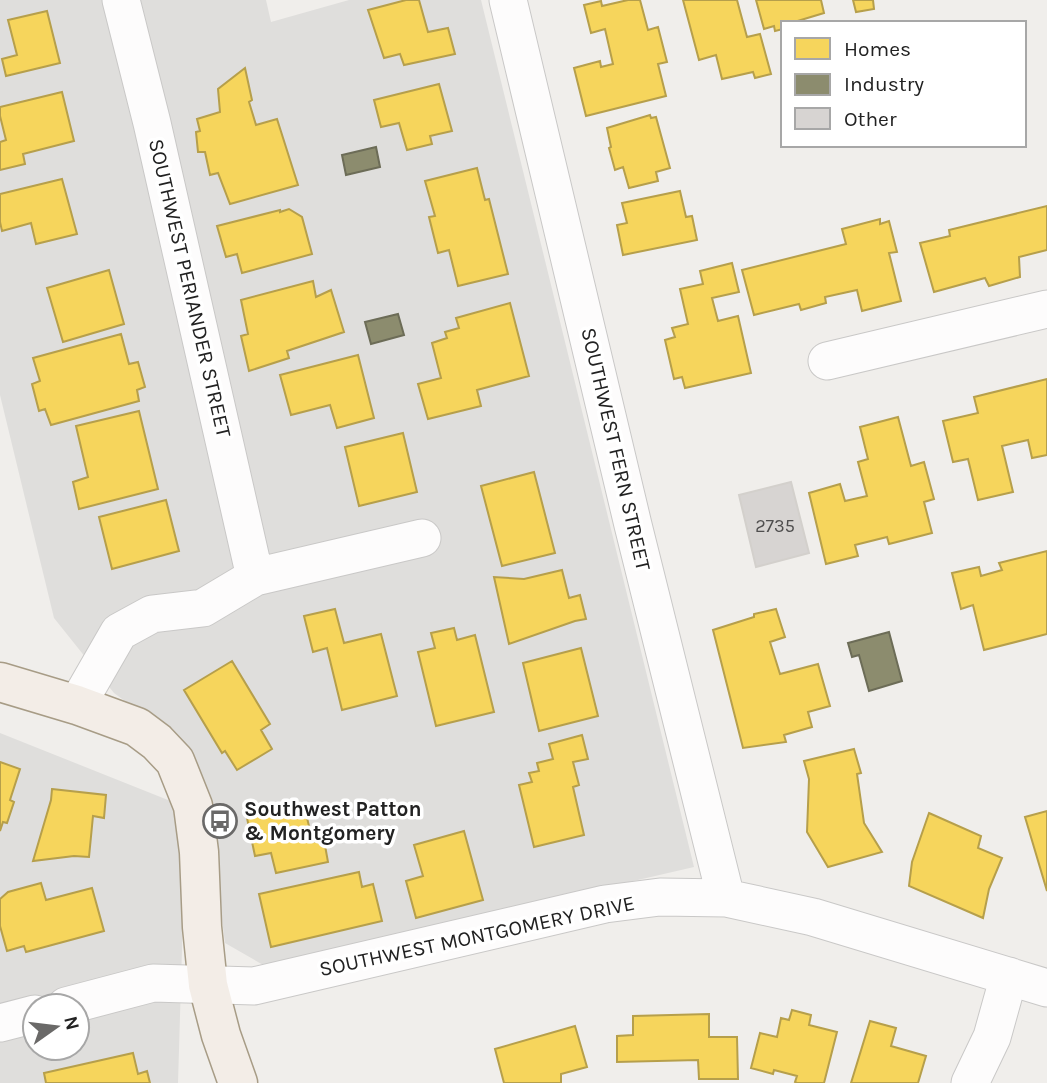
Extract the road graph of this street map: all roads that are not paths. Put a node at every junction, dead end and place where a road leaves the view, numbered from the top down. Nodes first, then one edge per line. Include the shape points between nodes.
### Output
1 (121, 0) edge
2 (508, 0) edge
3 (1047, 309) edge
4 (827, 361) dead end
5 (422, 538) dead end
6 (255, 577) junction
7 (0, 682) edge
8 (77, 705) junction
9 (726, 898) junction
10 (1009, 976) junction
11 (208, 985) junction
12 (1047, 988) edge
13 (91, 999) edge
14 (21, 1018) edge
15 (0, 1023) edge
16 (238, 1083) edge
17 (970, 1083) edge

1 - 6 street, SOUTHWEST PERIANDER STREET
2 - 9 street, SOUTHWEST FERN STREET
3 - 4 street
5 - 6 street
6 - 8 street via 203,608 152,614 119,632
7 - 8 main road
8 - 11 main road via 137,727 175,761 193,806
9 - 10 street, SOUTHWEST MONTGOMERY DRIVE via 813,917
9 - 11 street, SOUTHWEST MONTGOMERY DRIVE via 660,897 606,904 254,986
10 - 12 street, SOUTHWEST MONTGOMERY DRIVE
10 - 17 street via 992,1037
11 - 13 street, SOUTHWEST MONTGOMERY DRIVE via 153,983
11 - 16 main road
14 - 15 street

